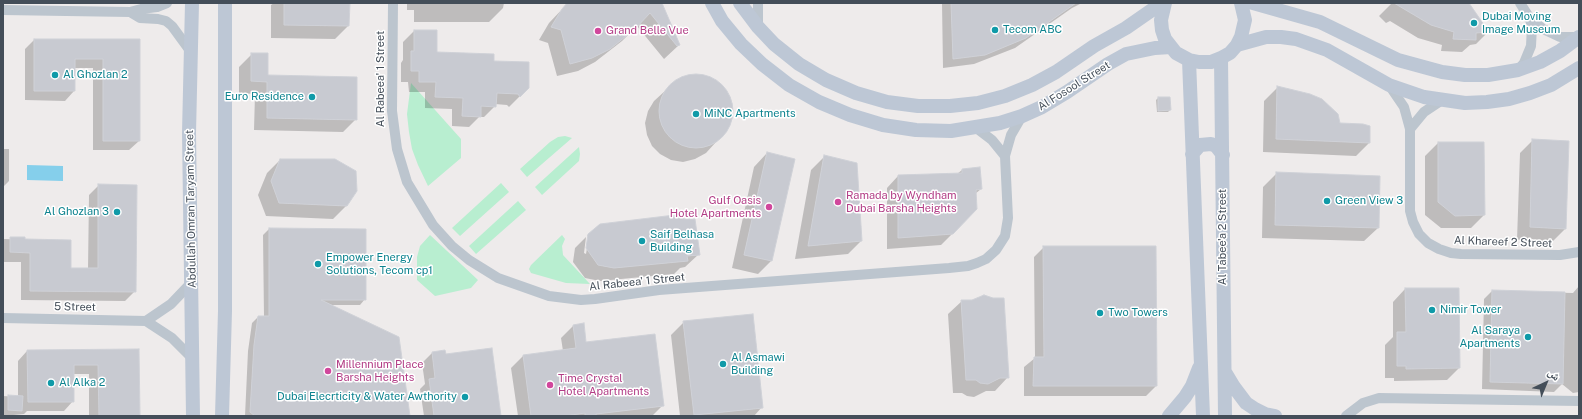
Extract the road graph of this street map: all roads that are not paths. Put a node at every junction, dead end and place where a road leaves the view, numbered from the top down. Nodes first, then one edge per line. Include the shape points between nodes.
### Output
1 (167, 3) edge
2 (192, 3) edge
3 (225, 3) edge
4 (394, 3) edge
5 (712, 3) edge
6 (740, 3) edge
7 (758, 3) edge
8 (1163, 3) edge
9 (1240, 3) edge
10 (1254, 3) edge
11 (1520, 3) edge
12 (3, 10) edge
13 (130, 12) junction
14 (1529, 17) junction
15 (758, 27) junction
16 (1579, 37) edge
17 (1237, 45) junction
18 (1171, 48) junction
19 (191, 52) junction
20 (1221, 58) junction
21 (1189, 60) junction
22 (1579, 68) edge
23 (1518, 70) junction
24 (1389, 85) junction
25 (1442, 100) junction
26 (1022, 116) junction
27 (975, 127) junction
28 (1410, 129) junction
29 (1192, 154) junction
30 (1223, 155) junction
31 (1005, 156) junction
32 (1579, 252) edge
33 (192, 282) junction
34 (3, 318) edge
35 (146, 321) junction
36 (193, 359) junction
37 (1200, 362) junction
38 (1224, 369) junction
39 (1579, 401) edge
40 (193, 416) edge
41 (222, 416) edge
42 (1169, 416) edge
43 (1203, 416) edge
44 (1225, 416) edge
45 (1275, 416) edge
46 (1346, 416) edge

1 - 13 street
2 - 19 street, Abdullah Omran Taryam Street
3 - 41 street
4 - 31 street, Al Rabeea' 1 Street via 392,112 397,149 407,182 433,225 469,260 498,278 549,296 582,300 666,290 968,266 986,259 1005,236 1008,227
5 - 27 street, Al Fosool Street via 722,21 762,64 789,85 818,102 883,125 916,130 950,131
6 - 15 street, Al Fosool Street
7 - 15 street
8 - 15 street, Al Fosool Street via 1032,85 978,103 950,106 918,106 887,102 856,93 826,80 799,64
8 - 18 street via 1162,30
9 - 17 street via 1245,20
10 - 23 street via 1320,22 1377,51 1420,68 1465,75 1488,75
11 - 14 street
12 - 13 street
13 - 19 street via 140,18 166,21 178,31
14 - 16 street via 1551,34
14 - 23 street via 1532,26 1531,46
16 - 23 street via 1540,62
17 - 20 street
17 - 24 street via 1266,37 1296,39 1326,50
18 - 21 street
18 - 26 street, Al Fosool Street via 1155,48 1126,54 1042,107
19 - 33 street, Abdullah Omran Taryam Street
20 - 21 street via 1211,62
20 - 30 street, Al Tabee'a 2 Street
21 - 29 street
22 - 25 street via 1551,85 1509,99 1465,103
24 - 25 street via 1424,97
24 - 28 street, Al Khareef 2 Street via 1404,107
25 - 28 street via 1424,112
26 - 27 street, Al Fosool Street
26 - 31 street, Al Rabeea' 1 Street via 1011,135
27 - 31 street via 992,140
28 - 32 street, Al Khareef 2 Street via 1410,211 1419,234 1428,243 1439,249 1461,254 1560,256
29 - 30 street via 1200,145 1211,144
29 - 37 street
30 - 38 street, Al Tabee'a 2 Street
33 - 35 street via 171,304
33 - 36 street, Abdullah Omran Taryam Street
34 - 35 street, 5 Street
35 - 36 street via 172,338
36 - 40 street, Abdullah Omran Taryam Street
37 - 42 street via 1185,397
37 - 43 street
38 - 44 street, Al Tabee'a 2 Street
38 - 45 street via 1246,403 1265,414
39 - 46 street via 1379,398 1363,403

